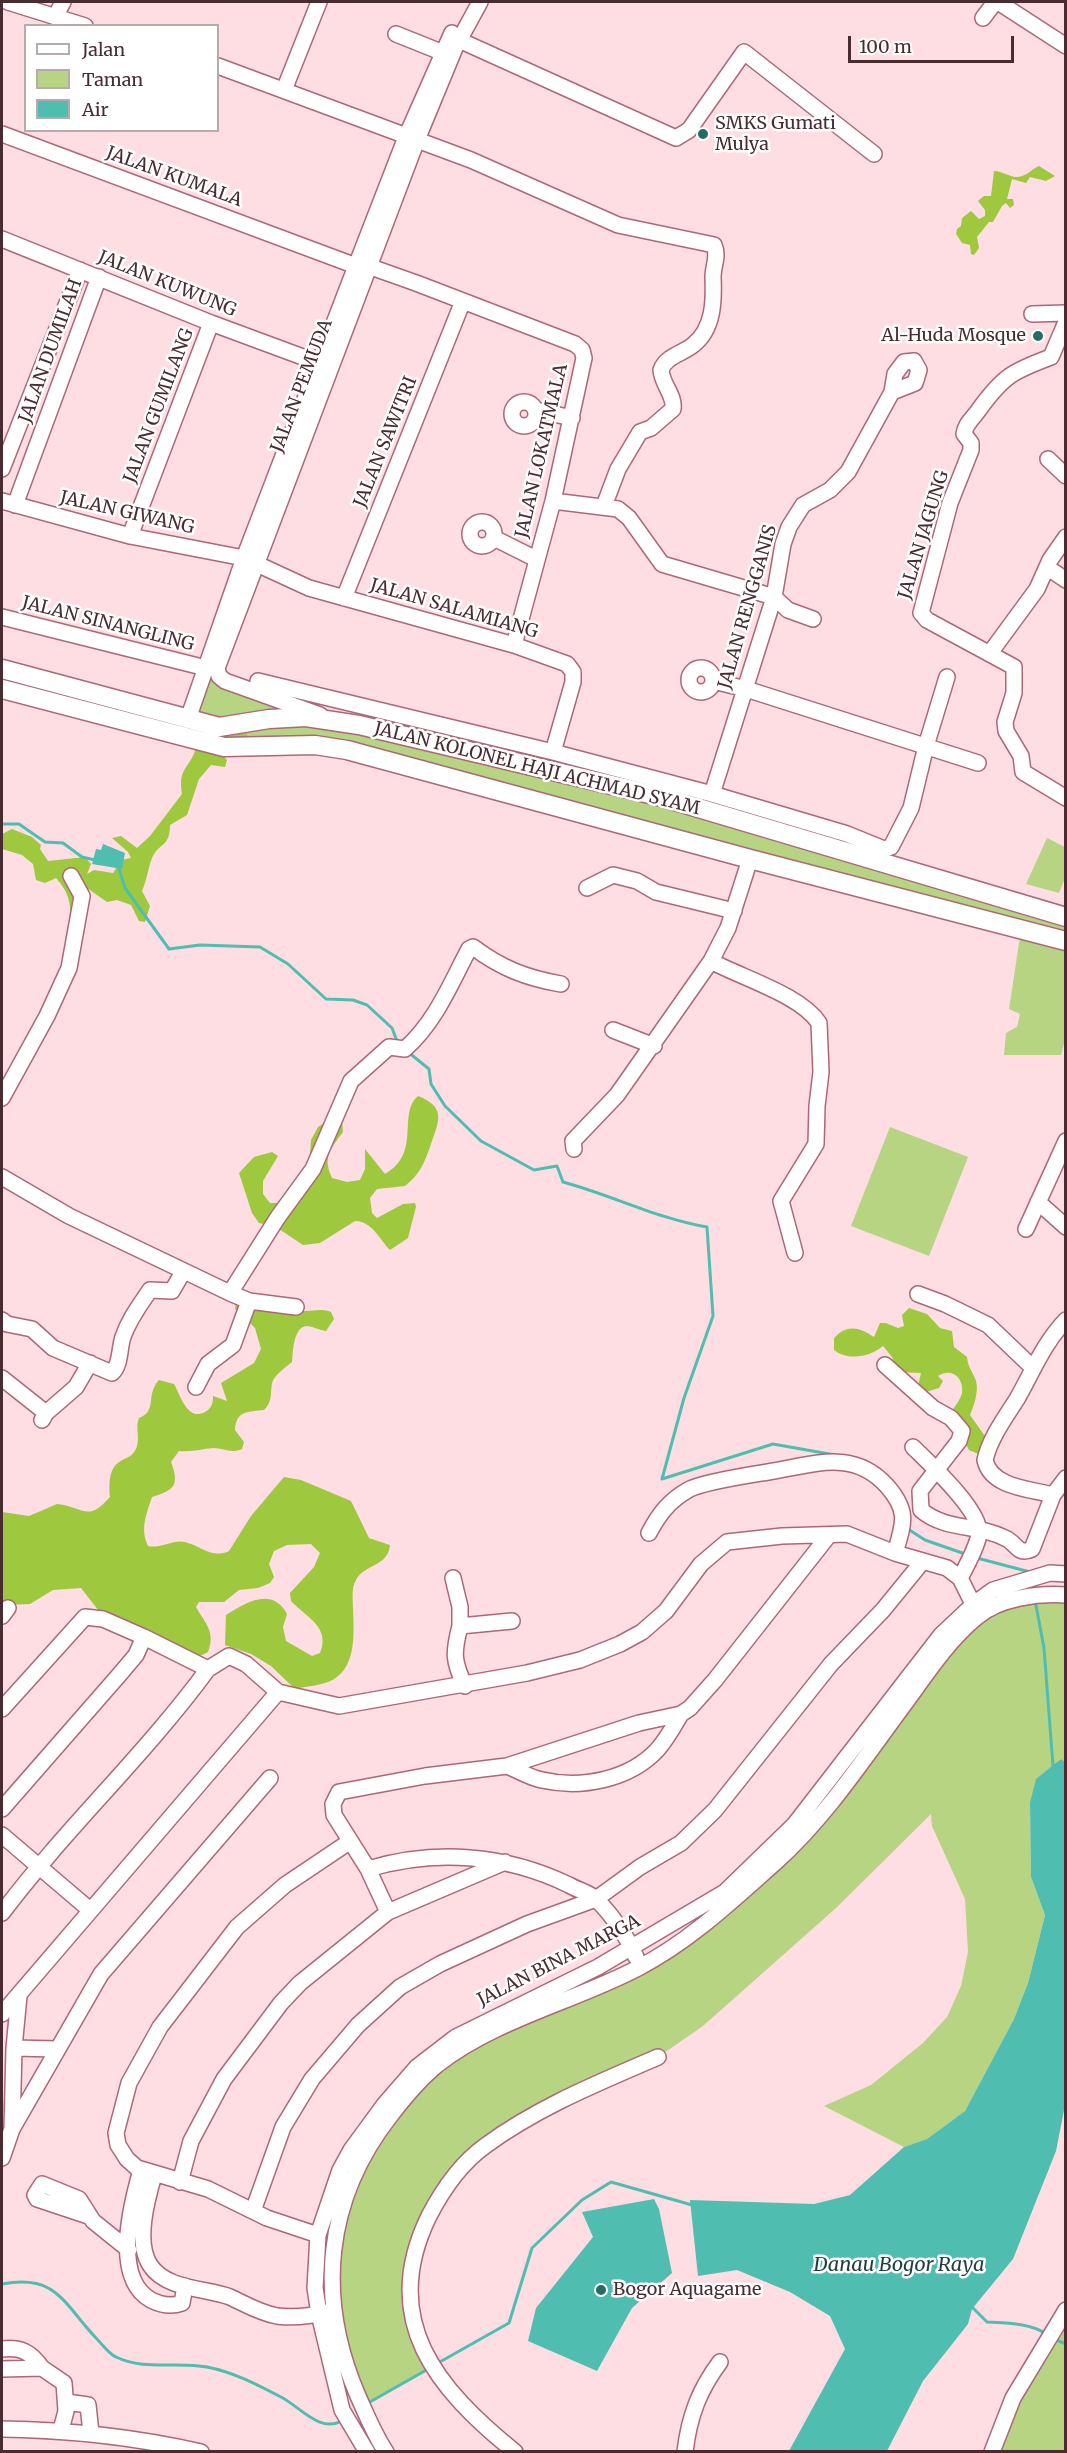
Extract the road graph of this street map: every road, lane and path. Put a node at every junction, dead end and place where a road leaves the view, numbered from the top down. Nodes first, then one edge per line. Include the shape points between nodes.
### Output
1 (8, 2) edge
2 (63, 2) edge
3 (319, 2) edge
4 (470, 2) edge
5 (480, 2) edge
6 (997, 2) edge
7 (55, 18) junction
8 (983, 18) dead end
9 (78, 24) edge
10 (396, 34) dead end
11 (459, 40) junction
12 (1065, 46) edge
13 (441, 52) junction
14 (219, 66) edge
15 (284, 90) junction
16 (2, 134) edge
17 (411, 139) junction
18 (874, 154) dead end
19 (2, 239) edge
20 (334, 257) joint
21 (362, 266) junction
22 (80, 270) junction
23 (99, 277) junction
24 (463, 301) junction
25 (1065, 313) edge
26 (1032, 314) dead end
27 (1065, 322) edge
28 (211, 323) junction
29 (320, 363) junction
30 (892, 392) dead end
31 (536, 410) dead end
32 (572, 418) junction
33 (1048, 459) dead end
34 (2, 469) edge
35 (1065, 476) edge
36 (553, 501) junction
37 (8, 503) edge
38 (604, 506) junction
39 (130, 536) junction
40 (1065, 537) edge
41 (495, 538) dead end
42 (250, 559) junction
43 (536, 559) junction
44 (1048, 568) junction
45 (1065, 580) edge
46 (774, 597) junction
47 (344, 598) junction
48 (2, 617) edge
49 (813, 619) dead end
50 (514, 645) junction
51 (990, 653) junction
52 (206, 668) junction
53 (2, 669) edge
54 (947, 677) dead end
55 (47, 681) junction
56 (258, 681) dead end
57 (713, 681) dead end
58 (2, 689) edge
59 (746, 689) junction
60 (42, 699) junction
61 (188, 719) junction
62 (332, 719) junction
63 (926, 746) junction
64 (553, 752) junction
65 (978, 764) dead end
66 (712, 794) junction
67 (1065, 798) edge
68 (801, 839) junction
69 (822, 846) junction
70 (750, 859) junction
71 (788, 869) junction
72 (809, 874) junction
73 (71, 876) dead end
74 (587, 888) dead end
75 (734, 911) junction
76 (1065, 917) edge
77 (1065, 941) edge
78 (711, 961) junction
79 (561, 984) dead end
80 (613, 1030) dead end
81 (654, 1046) junction
82 (2, 1098) edge
83 (1065, 1141) edge
84 (574, 1149) dead end
85 (2, 1177) edge
86 (1038, 1202) junction
87 (1065, 1227) edge
88 (1026, 1229) dead end
89 (795, 1253) dead end
90 (183, 1272) junction
91 (230, 1293) junction
92 (918, 1294) dead end
93 (249, 1301) junction
94 (296, 1307) dead end
95 (1065, 1320) edge
96 (3, 1326) edge
97 (90, 1363) junction
98 (885, 1365) dead end
99 (1032, 1367) junction
100 (2, 1378) edge
101 (196, 1387) dead end
102 (913, 1447) dead end
103 (937, 1471) junction
104 (1065, 1478) edge
105 (1053, 1495) junction
106 (979, 1532) junction
107 (649, 1533) dead end
108 (829, 1535) junction
109 (895, 1553) junction
110 (923, 1561) junction
111 (963, 1572) junction
112 (1060, 1573) edge
113 (453, 1578) dead end
114 (1057, 1594) edge
115 (996, 1597) junction
116 (976, 1609) junction
117 (512, 1621) dead end
118 (460, 1626) junction
119 (144, 1637) junction
120 (208, 1669) junction
121 (465, 1686) junction
122 (279, 1692) junction
123 (2, 1709) edge
124 (681, 1714) junction
125 (507, 1766) junction
126 (270, 1778) dead end
127 (4, 1803) edge
128 (2, 1835) edge
129 (349, 1842) junction
130 (505, 1862) junction
131 (38, 1865) junction
132 (368, 1869) junction
133 (596, 1899) junction
134 (90, 1910) junction
135 (2, 1912) edge
136 (388, 1912) junction
137 (632, 1948) junction
138 (641, 1967) junction
139 (19, 1996) junction
140 (2, 2014) edge
141 (14, 2048) junction
142 (57, 2049) junction
143 (658, 2057) dead end
144 (12, 2129) junction
145 (2, 2158) edge
146 (148, 2172) junction
147 (180, 2182) junction
148 (253, 2211) junction
149 (88, 2216) dead end
150 (318, 2235) junction
151 (129, 2250) junction
152 (185, 2286) junction
153 (325, 2312) junction
154 (1062, 2316) edge
155 (2, 2349) edge
156 (720, 2361) dead end
157 (42, 2368) junction
158 (2, 2369) edge
159 (66, 2402) junction
160 (2, 2429) edge
161 (61, 2430) junction
162 (91, 2433) junction
163 (363, 2446) edge
164 (201, 2451) edge
165 (385, 2451) edge
166 (515, 2451) edge
167 (685, 2451) edge
168 (992, 2451) edge

1 - 7 street
2 - 7 street
3 - 15 street
4 - 13 street, JALAN PEMUDA
5 - 11 street, JALAN PEMUDA
6 - 8 street
6 - 12 street
7 - 9 street
10 - 13 street
11 - 17 street, JALAN PEMUDA
11 - 18 street via 676,138 689,130 744,52
13 - 17 street, JALAN PEMUDA
14 - 15 street
15 - 17 street
16 - 20 street, JALAN KUMALA
17 - 21 street, JALAN PEMUDA
17 - 38 street via 526,183 618,225 712,244 717,253 713,275 716,299 709,322 696,342 662,367 661,377 672,397 673,410 651,428 639,432 618,469
19 - 22 street, JALAN KUWUNG
20 - 21 street, JALAN LOKATMALA
21 - 24 street, JALAN LOKATMALA
21 - 29 street, JALAN PEMUDA
21 - 42 street, JALAN PEMUDA
22 - 23 street, JALAN KUWUNG
22 - 34 street, JALAN DUMILAH
23 - 28 street, JALAN KUWUNG
23 - 37 street, JALAN DUMILAH
24 - 32 street, JALAN LOKATMALA via 582,350 584,358
24 - 47 street, JALAN SAWITRI
25 - 26 street
27 - 51 street, JALAN JAGUNG via 1051,357 1012,372 993,390 965,429 971,450 950,503 921,613 927,620
28 - 29 street, JALAN KUWUNG
28 - 39 street, JALAN GUMILANG
29 - 42 street, JALAN PEMUDA
30 - 46 street, JALAN RENGGANIS via 848,472 830,490 808,501 797,512 783,544
31 - 32 street
32 - 36 street, JALAN LOKATMALA
33 - 35 street
36 - 38 street
36 - 43 street, JALAN LOKATMALA
37 - 39 street, JALAN GIWANG
38 - 46 street via 618,509 629,518 662,564
39 - 42 street, JALAN GIWANG
40 - 44 street
41 - 43 street
42 - 47 street, JALAN SALAMIANG via 309,588
42 - 52 street, JALAN PEMUDA
42 - 62 street, JALAN PEMUDA via 217,668 219,676
43 - 50 street, JALAN LOKATMALA
44 - 45 street
44 - 51 street via 1037,590
46 - 49 street via 788,610
46 - 59 street, JALAN RENGGANIS
47 - 50 street, JALAN SALAMIANG
48 - 52 street, JALAN SINANGLING
50 - 64 street, JALAN SALAMIANG via 567,664 573,672
51 - 67 street, JALAN JAGUNG via 1014,667 1014,693 1005,722 1021,756 1023,772
52 - 61 street, JALAN PEMUDA
53 - 55 main road, JALAN KOLONEL HAJI ACHMAD SYAM
54 - 63 street
55 - 60 main road
55 - 61 main road, JALAN KOLONEL HAJI ACHMAD SYAM
56 - 64 street
57 - 59 street
58 - 60 main road, JALAN KOLONEL HAJI ACHMAD SYAM
59 - 63 street
59 - 66 street, JALAN RENGGANIS
60 - 70 main road, JALAN KOLONEL HAJI ACHMAD SYAM via 224,747 304,745 347,750
61 - 62 main road, JALAN KOLONEL HAJI ACHMAD SYAM via 219,727 269,719
62 - 68 main road, JALAN KOLONEL HAJI ACHMAD SYAM via 658,796
63 - 65 street
63 - 66 street via 911,808 891,847 885,849
64 - 66 street
68 - 69 main road, JALAN KOLONEL HAJI ACHMAD SYAM
68 - 71 main road
69 - 72 main road
69 - 76 main road, JALAN KOLONEL HAJI ACHMAD SYAM
70 - 71 main road, JALAN KOLONEL HAJI ACHMAD SYAM
70 - 75 street
71 - 72 main road, JALAN KOLONEL HAJI ACHMAD SYAM
72 - 77 main road, JALAN KOLONEL HAJI ACHMAD SYAM
73 - 82 street via 82,896 69,968
74 - 75 street via 613,875 637,881 656,892
75 - 78 street
78 - 81 street
78 - 89 street via 791,999 819,1023 821,1072 816,1144 781,1201
79 - 91 street via 506,970 471,947 442,1005 418,1036 405,1048 389,1047 351,1080 313,1169
80 - 81 street
81 - 84 street via 602,1113 573,1141
83 - 86 street
85 - 90 street via 69,1216
86 - 87 street
86 - 88 street
90 - 91 street
90 - 97 street via 172,1291 150,1290 135,1311 123,1336 115,1372
91 - 93 street
92 - 99 street via 988,1326
93 - 94 street
93 - 101 street via 233,1345 212,1360
95 - 99 street
96 - 97 street via 32,1329 53,1348
97 - 100 street via 76,1387 44,1417
98 - 103 street via 962,1431
99 - 105 street via 989,1445 985,1460 992,1474 1009,1484
102 - 103 street
103 - 106 street via 967,1506
103 - 106 street via 920,1491 921,1510 933,1519
104 - 105 street
105 - 106 street via 1032,1549 1026,1552 1018,1550 1007,1538
106 - 111 street
107 - 109 street via 661,1511 690,1489 839,1461 863,1465 895,1494 904,1509
108 - 109 street via 855,1535
108 - 121 street via 727,1542 701,1564 666,1611 642,1632 580,1660
108 - 124 street via 715,1680
109 - 110 street
110 - 111 street
110 - 133 street via 831,1664 715,1810 681,1843
111 - 116 street
112 - 114 street
112 - 115 street, JALAN BINA MARGA
113 - 118 street
114 - 115 street
115 - 116 street, JALAN BINA MARGA
116 - 137 street, JALAN BINA MARGA via 941,1635 794,1825 725,1892
116 - 138 street, JALAN BINA MARGA via 817,1819 785,1853 705,1923
117 - 118 street
118 - 121 street via 455,1664
119 - 120 street
119 - 123 street via 104,1619 85,1617
119 - 127 street via 136,1655 120,1674
120 - 122 street via 229,1656 246,1664
120 - 131 street
121 - 122 street via 339,1706
122 - 134 street
124 - 125 street
124 - 125 street via 657,1749 633,1769 620,1774 562,1783 540,1780
125 - 129 street via 414,1777 339,1792 333,1804 334,1815
126 - 142 street via 101,1974
128 - 131 street
129 - 132 street
129 - 146 street via 285,1885 237,1928 160,2027 129,2083 116,2133 126,2159
130 - 132 street via 433,1856
130 - 133 street
130 - 136 street
131 - 134 street
131 - 135 street
132 - 136 street
133 - 137 street
133 - 148 street via 527,1924 440,1964 400,1987 358,2025 312,2079 283,2127
134 - 139 street
136 - 147 street via 339,1949 281,2003 207,2108 191,2141
137 - 138 street
137 - 150 street, JALAN BINA MARGA via 483,2022 417,2067 351,2150 331,2192
138 - 153 street, JALAN BINA MARGA via 468,2044 416,2085 366,2151 344,2200 336,2225
139 - 140 street
139 - 141 street
141 - 142 street
141 - 144 street
142 - 144 street
143 - 166 street via 554,2103 483,2147 449,2180 423,2229 411,2272 415,2327 431,2365 453,2397
144 - 145 street
146 - 147 street
146 - 151 street via 131,2210
146 - 152 street via 143,2235 150,2265 169,2280
147 - 148 street via 208,2189
148 - 150 street
149 - 151 street
150 - 153 street, JALAN BINA MARGA via 315,2288
151 - 152 street via 132,2281 142,2295 157,2304 174,2306 182,2303
152 - 153 street via 228,2296 275,2315
153 - 163 street, JALAN BINA MARGA via 342,2409
153 - 165 street, JALAN BINA MARGA via 373,2431
154 - 168 street via 1013,2398
155 - 157 street via 24,2350
156 - 167 street via 693,2408
157 - 158 street
157 - 159 street via 63,2381
159 - 161 street
159 - 162 street via 88,2405
160 - 161 street
161 - 162 street
162 - 164 street

